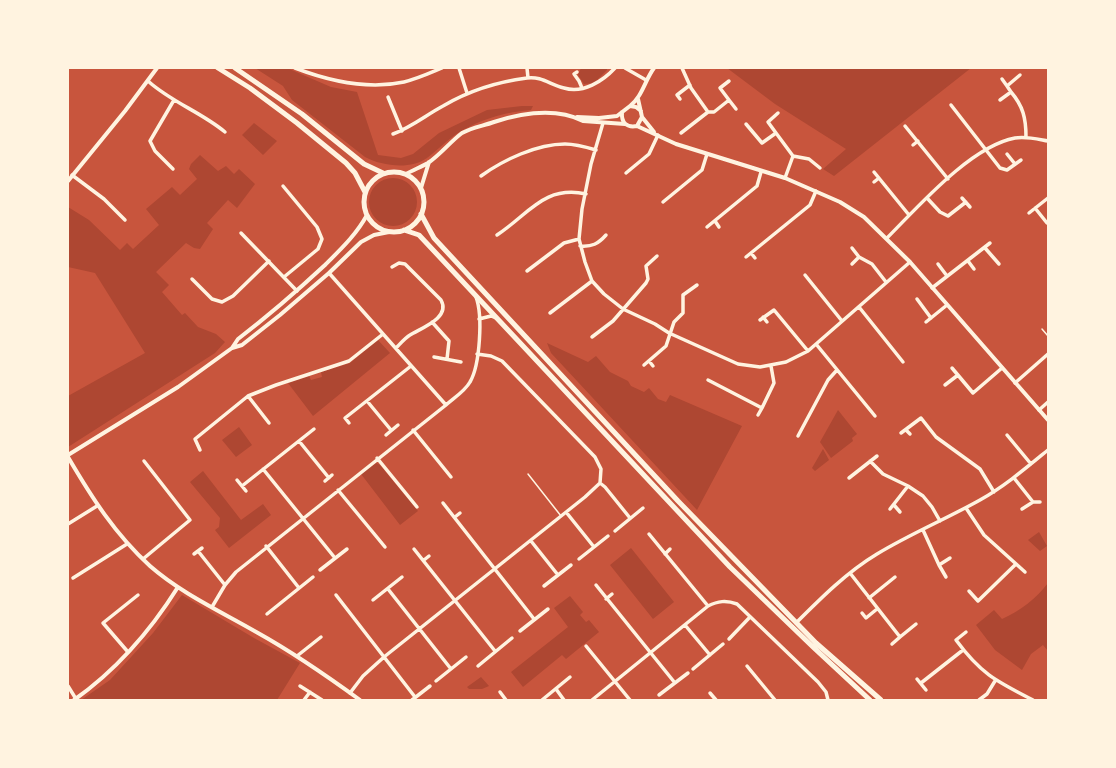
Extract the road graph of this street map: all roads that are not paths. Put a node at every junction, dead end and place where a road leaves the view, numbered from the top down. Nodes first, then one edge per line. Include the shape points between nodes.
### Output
1 (157, 68) edge
2 (218, 68) edge
3 (235, 68) edge
4 (295, 68) edge
5 (442, 68) edge
6 (459, 68) edge
7 (527, 68) edge
8 (616, 68) edge
9 (625, 68) edge
10 (654, 68) edge
11 (682, 68) edge
12 (577, 72) dead end
13 (1020, 75) dead end
14 (528, 78) junction
15 (646, 80) junction
16 (1002, 80) dead end
17 (729, 81) dead end
18 (148, 82) junction
19 (690, 85) junction
20 (1007, 86) junction
21 (582, 88) junction
22 (1011, 92) junction
23 (467, 93) junction
24 (388, 97) dead end
25 (638, 98) junction
26 (680, 99) dead end
27 (174, 100) junction
28 (729, 100) junction
29 (1000, 100) dead end
30 (951, 104) dead end
31 (630, 106) junction
32 (959, 107) dead end
33 (736, 109) dead end
34 (955, 110) junction
35 (641, 111) junction
36 (622, 112) junction
37 (708, 112) junction
38 (778, 113) dead end
39 (576, 117) junction
40 (642, 117) junction
41 (603, 123) junction
42 (625, 124) junction
43 (746, 124) dead end
44 (637, 126) junction
45 (905, 126) dead end
46 (402, 131) junction
47 (225, 132) dead end
48 (776, 132) junction
49 (681, 133) dead end
50 (393, 134) dead end
51 (656, 134) junction
52 (1026, 137) junction
53 (918, 141) junction
54 (1048, 142) edge
55 (912, 145) dead end
56 (985, 149) junction
57 (596, 150) junction
58 (707, 154) junction
59 (1007, 154) dead end
60 (793, 156) junction
61 (1021, 160) dead end
62 (429, 162) junction
63 (1015, 164) junction
64 (820, 168) dead end
65 (172, 169) dead end
66 (761, 172) junction
67 (874, 172) dead end
68 (383, 173) junction
69 (626, 173) dead end
70 (406, 174) junction
71 (72, 175) junction
72 (481, 176) dead end
73 (785, 178) junction
74 (879, 178) junction
75 (948, 179) junction
76 (68, 181) edge
77 (874, 182) dead end
78 (283, 186) dead end
79 (421, 188) junction
80 (816, 191) junction
81 (365, 192) junction
82 (586, 194) junction
83 (927, 198) junction
84 (962, 198) dead end
85 (1048, 198) edge
86 (663, 202) dead end
87 (966, 202) junction
88 (970, 207) dead end
89 (1035, 208) junction
90 (1029, 213) dead end
91 (422, 214) junction
92 (366, 215) junction
93 (909, 215) junction
94 (125, 220) dead end
95 (715, 221) junction
96 (1047, 223) edge
97 (707, 227) dead end
98 (719, 227) dead end
99 (404, 230) junction
100 (389, 232) junction
101 (241, 233) dead end
102 (497, 235) dead end
103 (606, 235) dead end
104 (887, 238) junction
105 (579, 240) junction
106 (990, 243) dead end
107 (580, 246) junction
108 (852, 248) dead end
109 (985, 248) junction
110 (751, 253) junction
111 (657, 256) dead end
112 (859, 256) junction
113 (746, 257) dead end
114 (755, 258) dead end
115 (968, 260) junction
116 (269, 261) junction
117 (910, 262) junction
118 (852, 264) dead end
119 (938, 264) dead end
120 (999, 264) dead end
121 (392, 267) dead end
122 (974, 269) dead end
123 (527, 271) dead end
124 (329, 273) junction
125 (805, 275) dead end
126 (948, 276) junction
127 (284, 277) junction
128 (192, 279) dead end
129 (592, 281) junction
130 (886, 282) junction
131 (697, 285) dead end
132 (932, 288) junction
133 (691, 289) junction
134 (297, 291) junction
135 (695, 293) dead end
136 (475, 294) junction
137 (917, 299) dead end
138 (947, 305) junction
139 (859, 307) junction
140 (623, 309) junction
141 (550, 313) dead end
142 (497, 318) junction
143 (931, 318) junction
144 (479, 319) junction
145 (842, 321) junction
146 (432, 322) junction
147 (767, 322) dead end
148 (926, 322) dead end
149 (1042, 329) dead end
150 (599, 332) junction
151 (383, 334) junction
152 (669, 334) junction
153 (602, 335) dead end
154 (1048, 336) edge
155 (592, 337) dead end
156 (816, 344) junction
157 (232, 348) junction
158 (396, 348) junction
159 (808, 351) junction
160 (477, 354) junction
161 (1048, 354) edge
162 (434, 357) dead end
163 (447, 359) junction
164 (649, 360) junction
165 (461, 362) dead end
166 (903, 362) dead end
167 (644, 364) dead end
168 (412, 366) junction
169 (653, 366) dead end
170 (771, 366) junction
171 (952, 368) dead end
172 (1002, 368) junction
173 (837, 370) junction
174 (958, 375) junction
175 (708, 380) dead end
176 (721, 381) dead end
177 (1015, 383) junction
178 (945, 385) dead end
179 (719, 386) junction
180 (248, 396) junction
181 (368, 401) junction
182 (1048, 402) edge
183 (446, 405) junction
184 (762, 408) junction
185 (875, 409) dead end
186 (1039, 410) junction
187 (871, 412) junction
188 (758, 415) dead end
189 (875, 416) dead end
190 (1048, 420) edge
191 (269, 423) dead end
192 (349, 423) dead end
193 (398, 425) dead end
194 (314, 429) dead end
195 (391, 430) junction
196 (413, 430) junction
197 (906, 430) junction
198 (901, 433) dead end
199 (910, 434) dead end
200 (386, 435) dead end
201 (1007, 435) dead end
202 (798, 436) dead end
203 (299, 441) junction
204 (200, 450) dead end
205 (1048, 450) edge
206 (68, 456) edge
207 (877, 456) dead end
208 (377, 458) junction
209 (144, 461) dead end
210 (870, 461) junction
211 (1031, 464) junction
212 (263, 469) junction
213 (528, 474) dead end
214 (452, 477) dead end
215 (329, 478) dead end
216 (849, 478) dead end
217 (1014, 478) junction
218 (238, 480) dead end
219 (600, 483) junction
220 (242, 486) junction
221 (908, 486) junction
222 (338, 490) junction
223 (246, 491) dead end
224 (994, 492) junction
225 (1033, 502) junction
226 (1040, 502) dead end
227 (443, 503) dead end
228 (894, 505) junction
229 (97, 506) junction
230 (417, 507) dead end
231 (643, 508) dead end
232 (966, 508) junction
233 (890, 509) dead end
234 (1022, 510) dead end
235 (566, 512) junction
236 (900, 512) dead end
237 (460, 513) dead end
238 (561, 516) junction
239 (455, 517) junction
240 (302, 518) junction
241 (630, 518) junction
242 (940, 521) junction
243 (68, 524) edge
244 (923, 530) junction
245 (379, 531) dead end
246 (615, 531) dead end
247 (649, 534) dead end
248 (375, 535) junction
249 (608, 536) dead end
250 (531, 540) junction
251 (127, 544) junction
252 (266, 546) junction
253 (384, 547) dead end
254 (594, 547) junction
255 (202, 548) dead end
256 (347, 549) dead end
257 (414, 549) dead end
258 (670, 550) dead end
259 (665, 554) junction
260 (428, 556) dead end
261 (335, 558) junction
262 (950, 558) dead end
263 (143, 559) junction
264 (579, 559) dead end
265 (424, 560) junction
266 (1016, 564) junction
267 (571, 565) dead end
268 (938, 566) junction
269 (495, 569) junction
270 (320, 570) dead end
271 (1025, 572) dead end
272 (850, 573) junction
273 (558, 575) junction
274 (313, 577) dead end
275 (402, 577) dead end
276 (895, 577) dead end
277 (946, 577) dead end
278 (73, 578) dead end
279 (888, 582) junction
280 (225, 584) junction
281 (596, 585) dead end
282 (544, 586) dead end
283 (178, 587) junction
284 (892, 587) dead end
285 (299, 588) junction
286 (388, 588) junction
287 (969, 591) dead end
288 (612, 594) dead end
289 (138, 595) dead end
290 (336, 596) dead end
291 (869, 598) junction
292 (606, 599) junction
293 (374, 600) dead end
294 (455, 600) junction
295 (708, 606) junction
296 (212, 607) junction
297 (548, 609) dead end
298 (877, 609) junction
299 (862, 613) dead end
300 (267, 614) dead end
301 (750, 617) junction
302 (866, 618) junction
303 (534, 620) junction
304 (862, 622) dead end
305 (796, 623) junction
306 (685, 624) junction
307 (916, 624) dead end
308 (420, 629) junction
309 (520, 631) dead end
310 (966, 632) dead end
311 (321, 637) dead end
312 (900, 637) junction
313 (512, 638) dead end
314 (729, 639) dead end
315 (724, 644) dead end
316 (892, 644) dead end
317 (586, 646) dead end
318 (963, 650) junction
319 (495, 651) junction
320 (128, 652) junction
321 (651, 652) junction
322 (710, 655) junction
323 (297, 656) junction
324 (384, 657) junction
325 (466, 657) dead end
326 (478, 666) dead end
327 (747, 666) dead end
328 (451, 669) junction
329 (693, 669) dead end
330 (688, 673) dead end
331 (762, 675) dead end
332 (570, 677) dead end
333 (757, 678) junction
334 (917, 679) dead end
335 (436, 681) dead end
336 (615, 681) junction
337 (995, 681) junction
338 (675, 683) junction
339 (921, 684) junction
340 (68, 686) edge
341 (300, 686) dead end
342 (430, 686) dead end
343 (556, 689) junction
344 (926, 690) dead end
345 (310, 692) junction
346 (500, 692) dead end
347 (350, 693) junction
348 (710, 693) dead end
349 (659, 695) dead end
350 (75, 699) edge
351 (414, 699) edge
352 (304, 700) edge
353 (322, 700) edge
354 (360, 700) edge
355 (506, 700) edge
356 (542, 700) edge
357 (564, 700) edge
358 (592, 700) edge
359 (630, 700) edge
360 (716, 700) edge
361 (774, 700) edge
362 (828, 700) edge
363 (870, 700) edge
364 (881, 700) edge
365 (979, 700) edge
366 (1033, 700) edge

1 - 18 street
2 - 81 main road via 292,118 346,163 355,173
3 - 68 main road via 302,114 364,164
4 - 5 street via 324,78 356,84 387,85 405,82
6 - 23 street
7 - 14 street
8 - 21 street via 599,82
9 - 15 street
10 - 15 street
11 - 19 street
12 - 21 street via 574,74
13 - 20 street
14 - 21 street via 546,80 565,89
14 - 23 street via 502,82
15 - 25 street
16 - 20 street
17 - 28 street via 720,88
18 - 27 street
18 - 71 street
19 - 26 street via 677,95
19 - 37 street
20 - 22 street
22 - 29 street
22 - 52 street via 1024,111
23 - 46 street
24 - 46 street
25 - 31 street
25 - 35 street
27 - 47 street
27 - 65 street via 150,141 155,151
28 - 33 street
28 - 37 street via 714,112
30 - 34 street
31 - 35 street
31 - 36 street
32 - 34 street
34 - 56 street
35 - 40 street
36 - 39 street via 617,116
36 - 42 street
37 - 49 street
38 - 48 street via 768,122
39 - 41 street via 583,121
39 - 62 street via 533,113 480,124 464,132
40 - 44 street
40 - 51 street
41 - 42 street
41 - 57 street
42 - 44 street via 630,127
43 - 48 street via 762,143
44 - 51 street
45 - 53 street
46 - 50 street
48 - 60 street
51 - 58 street via 676,144
51 - 69 street via 649,154
52 - 54 street
52 - 56 street via 998,143
53 - 55 street
53 - 75 street
56 - 63 street via 1000,168 1007,170
56 - 75 street
57 - 72 street via 572,144 545,147 509,160
57 - 82 street
58 - 66 street
58 - 86 street via 702,170
59 - 63 street
60 - 64 street via 809,159
60 - 73 street
61 - 63 street
62 - 70 street
62 - 79 street
66 - 73 street
66 - 95 street via 758,186
67 - 74 street
68 - 70 main road via 398,171
68 - 81 main road via 372,181
70 - 79 main road
71 - 76 street
71 - 94 street via 104,199
73 - 80 street
74 - 77 street
74 - 93 street
75 - 83 street
78 - 127 street via 317,227 322,239 318,248
79 - 91 main road via 424,197
80 - 104 street via 864,217
80 - 110 street via 810,205
81 - 92 main road
82 - 102 street via 572,191 551,195
82 - 105 street
83 - 87 street via 940,212 948,216
83 - 93 street
84 - 87 street
85 - 89 street
87 - 88 street
89 - 90 street
89 - 96 street
91 - 99 main road
91 - 305 main road via 434,238 678,501
92 - 100 main road via 376,226
92 - 134 street via 356,234
93 - 104 street
95 - 97 street
95 - 98 street
99 - 100 main road
99 - 136 main road via 419,235
100 - 124 street via 367,238
101 - 116 street
103 - 107 street via 598,244
104 - 117 street
105 - 107 street
105 - 123 street via 564,243
106 - 109 street
107 - 129 street
108 - 112 street
109 - 115 street
109 - 120 street
110 - 113 street
110 - 114 street
111 - 140 street via 646,266 646,283
112 - 118 street
112 - 130 street via 872,264
115 - 122 street
115 - 126 street
116 - 127 street
116 - 128 street via 233,296 222,302 212,299
117 - 130 street
117 - 132 street
119 - 126 street
121 - 146 street via 399,263 406,264 441,300 442,311
124 - 151 street
124 - 157 street via 242,345
125 - 145 street via 810,278
126 - 132 street
127 - 134 street
129 - 140 street
129 - 141 street
130 - 139 street
131 - 133 street
132 - 138 street
133 - 135 street
133 - 152 street via 684,295 683,313 674,322
134 - 157 street via 238,339
136 - 142 main road
136 - 144 street
137 - 143 street
138 - 143 street
138 - 172 street
139 - 145 street
139 - 166 street
140 - 150 street
140 - 152 street via 655,324
142 - 144 street via 491,316
142 - 363 main road via 730,567
143 - 148 street
144 - 160 street
145 - 156 street
146 - 158 street via 409,336
146 - 163 street via 448,341
147 - 159 street via 761,319 770,311 776,312
149 - 154 lane
150 - 153 street
150 - 155 street
151 - 158 street
151 - 180 street via 349,361
152 - 164 street via 666,346
152 - 170 street via 738,364 752,367
156 - 159 street
156 - 173 street
157 - 206 street via 172,390
158 - 168 street
159 - 170 street
160 - 183 street via 470,383
160 - 219 street via 502,361 595,457 601,469
161 - 177 street
162 - 163 street
163 - 165 street
164 - 167 street
164 - 169 street
168 - 181 street
168 - 183 street
170 - 184 street via 774,383
171 - 174 street
172 - 174 street via 973,393
172 - 177 street
173 - 187 street
173 - 202 street via 828,380
174 - 178 street
175 - 179 street
176 - 179 street
177 - 186 street
179 - 184 street
180 - 191 street
180 - 204 street via 195,439
181 - 192 street via 345,418
181 - 195 street
182 - 186 street
183 - 196 street
184 - 188 street
185 - 187 street
186 - 190 street
187 - 189 street
193 - 195 street
194 - 203 street
195 - 200 street
196 - 208 street
196 - 214 street
197 - 198 street
197 - 199 street
197 - 224 street via 921,418 936,436 980,469
201 - 211 street
203 - 212 street
203 - 215 street
205 - 211 street
206 - 229 street
207 - 210 street
208 - 222 street
208 - 230 street
209 - 263 street via 190,520
210 - 216 street
210 - 221 street via 882,474
211 - 217 street
212 - 220 street
212 - 240 street
213 - 238 lane
217 - 224 street
217 - 225 street
218 - 220 street
219 - 235 street
219 - 241 street
220 - 223 street
221 - 228 street
221 - 242 street via 927,500
222 - 240 street
222 - 248 street
224 - 232 street
225 - 226 street
225 - 234 street
227 - 239 street
228 - 233 street
228 - 236 street
229 - 243 street
229 - 251 street
231 - 241 street
232 - 242 street
232 - 266 street via 984,535
235 - 238 street
235 - 254 street
237 - 239 street
238 - 250 street
239 - 269 street
240 - 252 street
240 - 261 street
241 - 246 street
242 - 244 street
244 - 268 street
244 - 272 street via 876,554
245 - 248 street
247 - 259 street
248 - 253 street
249 - 254 street
250 - 269 street
250 - 273 street
251 - 263 street
251 - 278 street
252 - 280 street
252 - 285 street
254 - 264 street
255 - 280 street via 196,552
256 - 261 street
257 - 265 street
258 - 259 street
259 - 295 street
260 - 265 street
261 - 270 street
262 - 268 street
263 - 283 street
265 - 294 street
266 - 271 street
266 - 287 street via 978,601
267 - 273 street
268 - 277 street
269 - 294 street
269 - 303 street
272 - 291 street
272 - 305 street
273 - 282 street
274 - 285 street
275 - 286 street
276 - 279 street
279 - 284 street
279 - 291 street
280 - 296 street
281 - 292 street
283 - 296 street
283 - 320 street via 149,628
285 - 300 street
286 - 293 street
286 - 308 street
288 - 292 street
289 - 320 street via 103,623
290 - 324 street
291 - 298 street
292 - 321 street
294 - 308 street
294 - 319 street
295 - 301 street via 728,601 736,604
295 - 306 street
296 - 323 street
297 - 303 street
298 - 302 street
298 - 312 street
299 - 302 street
301 - 314 street
301 - 362 street via 818,682 826,692
302 - 304 street
303 - 309 street
305 - 364 main road
306 - 321 street
306 - 322 street
307 - 312 street
308 - 324 street
308 - 328 street
310 - 318 street via 956,640
311 - 323 street
312 - 316 street
313 - 319 street
315 - 322 street
317 - 336 street
318 - 337 street via 978,668
318 - 339 street
319 - 326 street
320 - 350 street via 104,676
321 - 336 street
321 - 338 street
322 - 329 street
323 - 347 street
324 - 347 street via 363,676
324 - 351 street
325 - 328 street
327 - 333 street
328 - 335 street
330 - 338 street
331 - 333 street
332 - 343 street
333 - 361 street
334 - 339 street
336 - 358 street
336 - 359 street
337 - 365 street via 987,694
337 - 366 street
338 - 349 street
339 - 344 street
340 - 350 street
341 - 345 street
342 - 351 street
343 - 356 street
343 - 357 street
345 - 352 street
345 - 353 street
346 - 355 street
347 - 354 street
348 - 360 street

